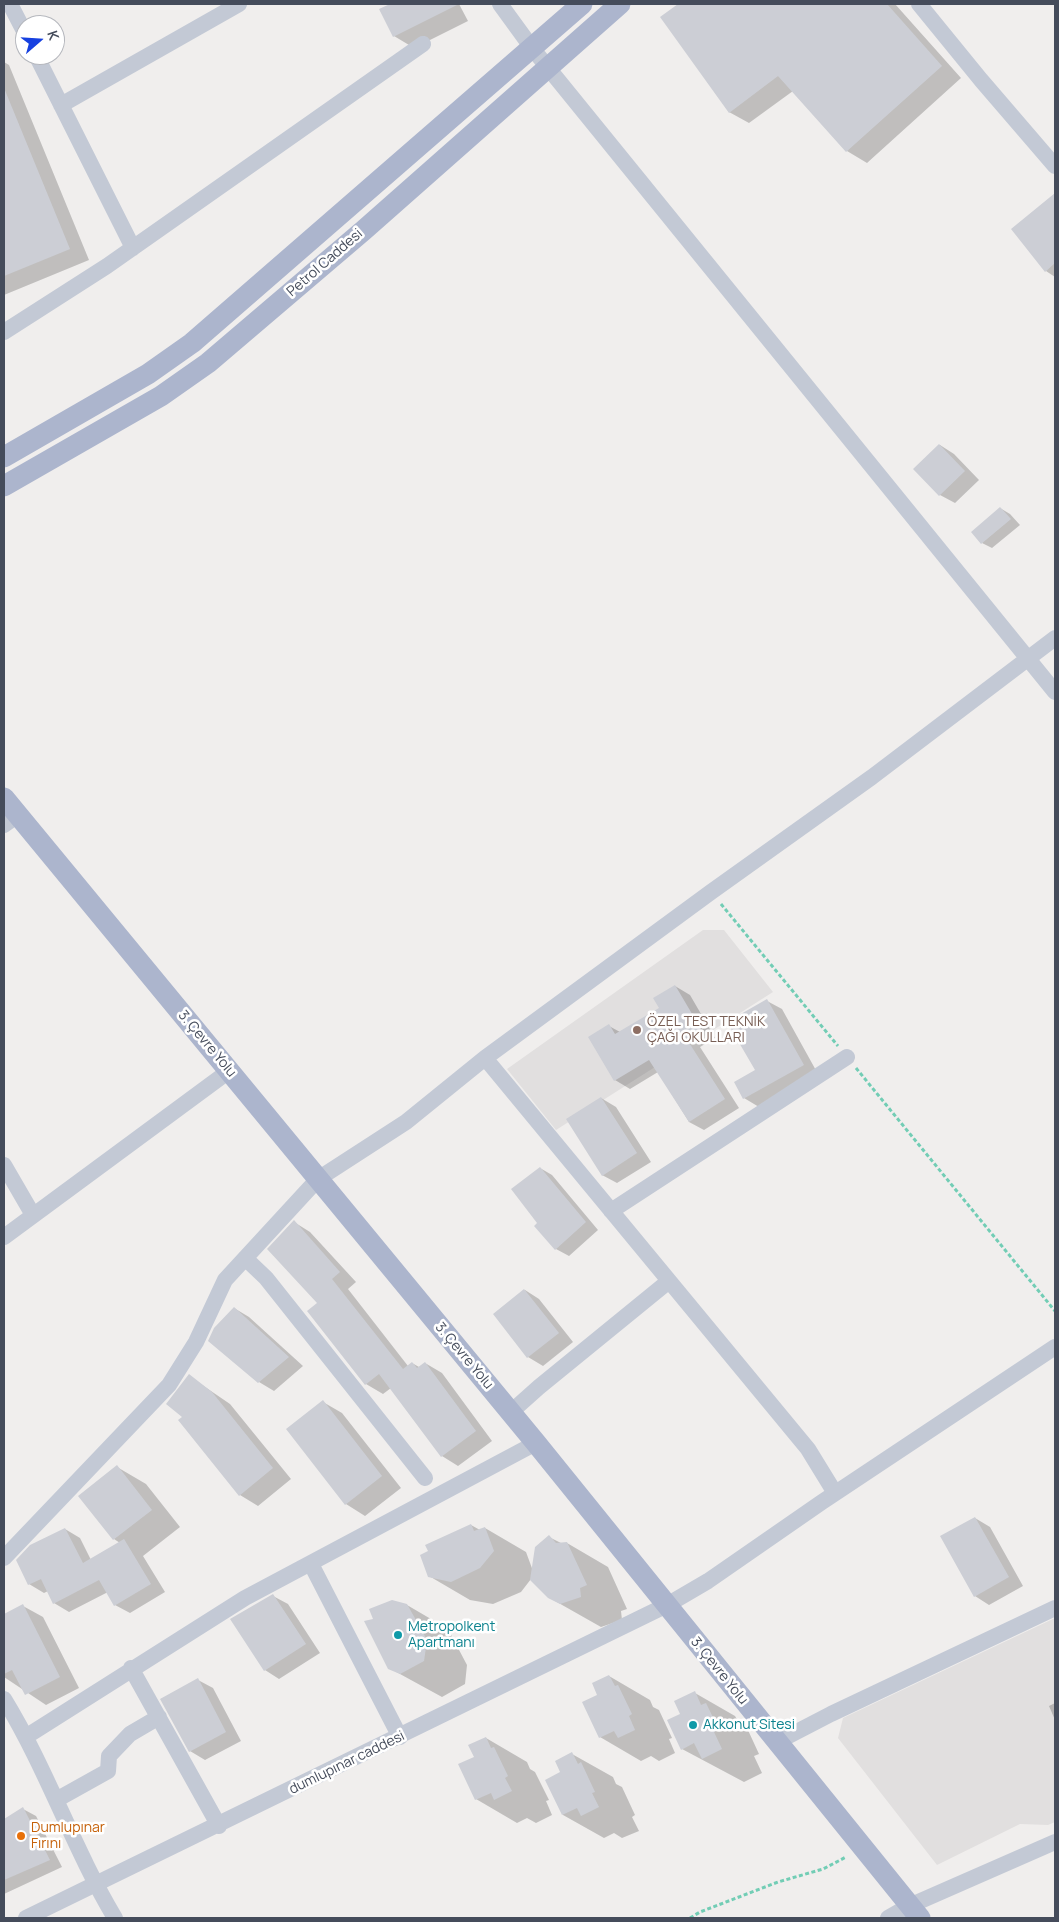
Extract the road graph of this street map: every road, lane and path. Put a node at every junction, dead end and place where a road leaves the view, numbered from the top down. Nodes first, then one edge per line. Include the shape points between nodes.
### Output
1 (239, 4) edge
2 (500, 4) edge
3 (582, 4) edge
4 (620, 4) edge
5 (919, 4) edge
6 (423, 44) dead end
7 (532, 48) junction
8 (41, 65) edge
9 (549, 68) junction
10 (61, 105) junction
11 (1055, 166) edge
12 (133, 248) junction
13 (4, 332) edge
14 (4, 457) edge
15 (4, 486) edge
16 (1055, 638) edge
17 (1028, 659) junction
18 (1055, 692) edge
19 (4, 798) edge
20 (11, 820) edge
21 (711, 892) junction
22 (847, 1057) junction
23 (485, 1058) junction
24 (229, 1071) junction
25 (4, 1165) edge
26 (318, 1179) junction
27 (611, 1211) junction
28 (34, 1215) junction
29 (4, 1237) edge
30 (245, 1258) junction
31 (669, 1281) junction
32 (1055, 1311) edge
33 (1055, 1347) edge
34 (511, 1412) junction
35 (536, 1443) junction
36 (425, 1478) dead end
37 (835, 1493) junction
38 (4, 1558) edge
39 (310, 1564) junction
40 (667, 1605) junction
41 (1055, 1608) edge
42 (131, 1668) junction
43 (4, 1699) edge
44 (159, 1717) junction
45 (27, 1736) junction
46 (400, 1736) junction
47 (777, 1742) junction
48 (56, 1800) junction
49 (219, 1826) junction
50 (1055, 1842) edge
51 (861, 1845) junction
52 (95, 1885) junction
53 (915, 1912) edge
54 (26, 1918) edge
55 (116, 1918) edge
56 (690, 1918) edge
57 (888, 1918) edge

1 - 10 street
2 - 7 street
3 - 7 main road, Petrol Caddesi
4 - 9 main road, Petrol Caddesi
5 - 11 street
6 - 12 street
7 - 9 street
7 - 14 main road, Petrol Caddesi via 170,360
8 - 10 street
9 - 15 main road, Petrol Caddesi via 193,375
9 - 17 street
10 - 12 street
12 - 13 street
16 - 17 street
17 - 18 street
17 - 21 street via 872,777
19 - 20 main road, 3. Çevre Yolu
20 - 24 main road, 3. Çevre Yolu
21 - 22 path
21 - 23 street
22 - 27 street
22 - 32 path
23 - 26 street via 406,1122
23 - 27 street
24 - 26 main road, 3. Çevre Yolu
24 - 28 street
25 - 28 street
26 - 30 street
26 - 34 main road, 3. Çevre Yolu
27 - 31 street
28 - 29 street
30 - 36 street via 266,1278
30 - 38 street via 225,1280 196,1342 169,1385
31 - 34 street
31 - 37 street via 808,1449
33 - 37 street, dumlupınar caddesi
34 - 35 main road, 3. Çevre Yolu
35 - 39 street
35 - 40 main road, 3. Çevre Yolu
37 - 40 street, dumlupınar caddesi via 708,1581
39 - 42 street via 245,1598
39 - 46 street
40 - 46 street, dumlupınar caddesi
40 - 47 main road, 3. Çevre Yolu
41 - 47 street
42 - 44 street
42 - 45 street
43 - 45 street
44 - 48 street via 130,1734 109,1756 108,1771
44 - 49 street
45 - 48 street
46 - 49 street, dumlupınar caddesi
47 - 51 main road, 3. Çevre Yolu
48 - 52 street
49 - 52 street, dumlupınar caddesi
50 - 53 street
51 - 53 main road, 3. Çevre Yolu
51 - 56 path via 839,1862 823,1869 778,1882
52 - 54 street, dumlupınar caddesi
52 - 55 street
53 - 57 street

